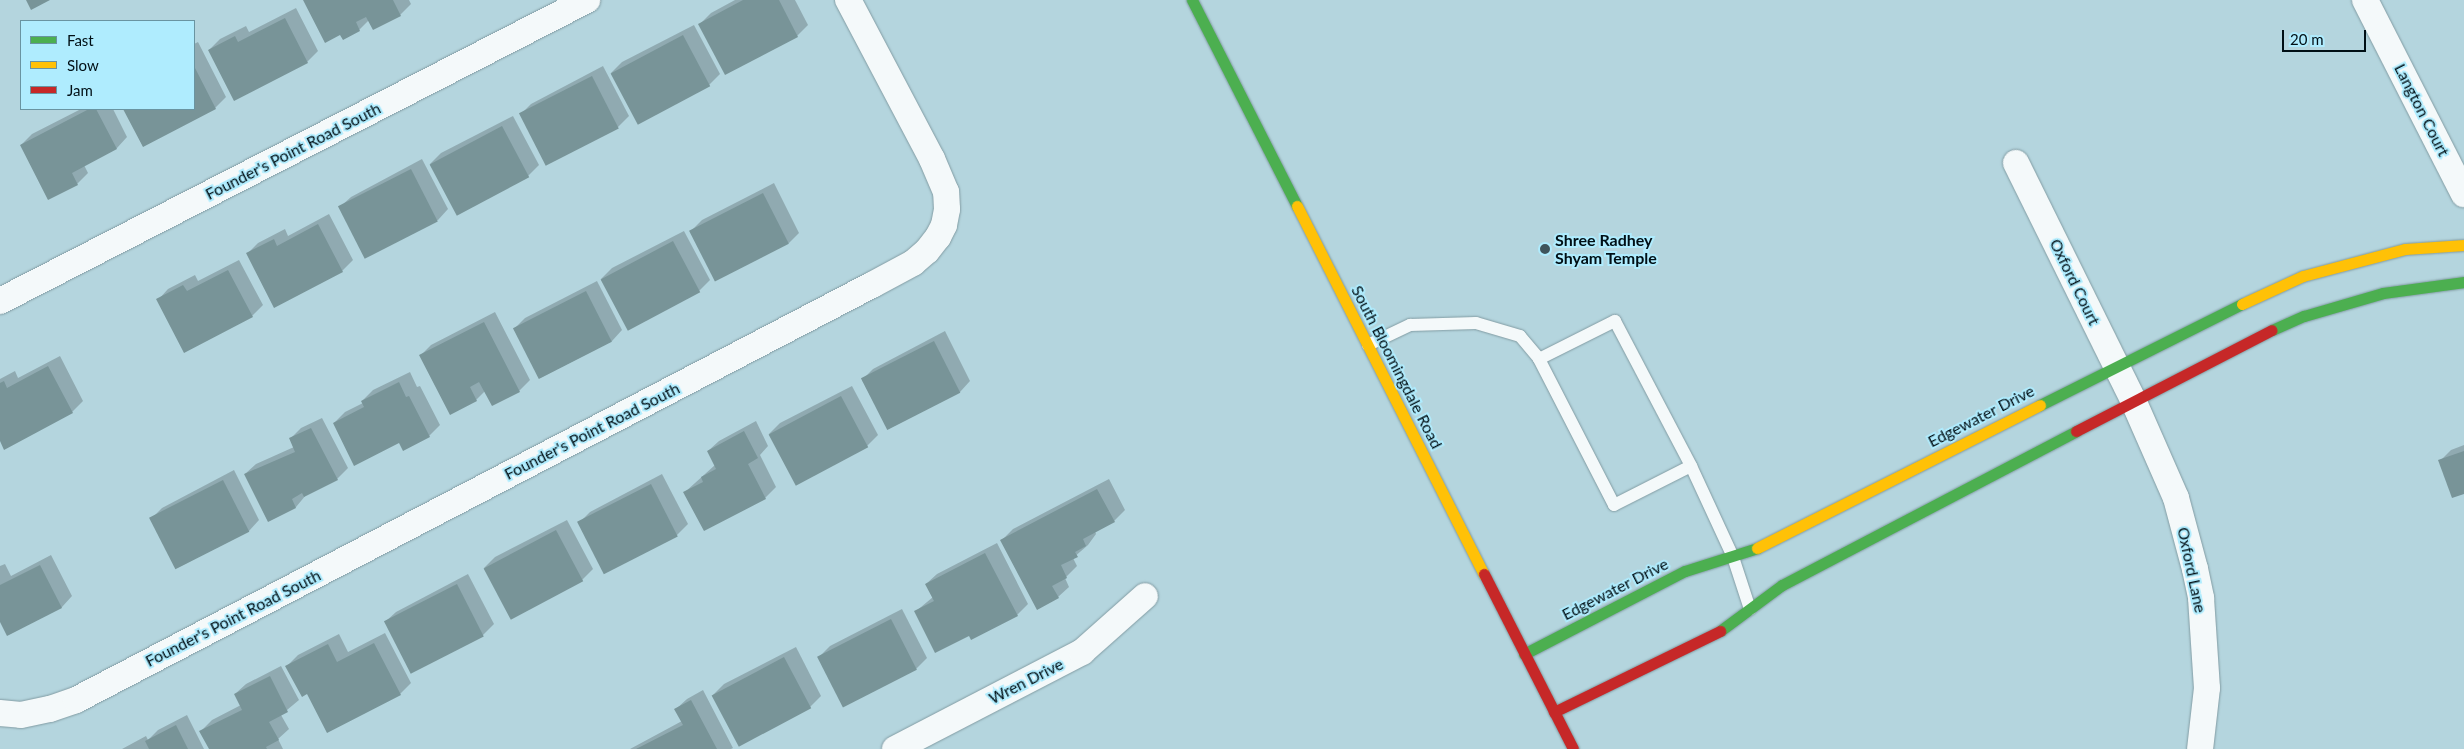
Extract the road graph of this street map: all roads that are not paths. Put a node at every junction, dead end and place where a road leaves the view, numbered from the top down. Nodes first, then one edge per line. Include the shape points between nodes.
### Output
1 (587, 0) edge
2 (848, 0) edge
3 (1192, 0) edge
4 (2366, 0) edge
5 (2016, 163) dead end
6 (2464, 194) edge
7 (2464, 245) edge
8 (2464, 282) edge
9 (0, 301) edge
10 (1368, 346) junction
11 (1539, 359) junction
12 (2116, 366) junction
13 (2133, 400) junction
14 (1691, 466) junction
15 (1733, 556) junction
16 (1145, 596) dead end
17 (1750, 609) junction
18 (1524, 654) junction
19 (1554, 712) junction
20 (0, 713) edge
21 (895, 749) edge
22 (1573, 749) edge
23 (2200, 749) edge

1 - 9 street, Founder's Point Road South
2 - 20 street, Founder's Point Road South via 932,159 946,192 944,225 927,251 913,263 76,700 21,715
3 - 10 street, South Bloomingdale Road
4 - 6 street, Langton Court
5 - 12 street, Oxford Court
7 - 12 street, Edgewater Drive via 2406,249 2303,276
8 - 13 street via 2383,293 2304,316 2225,352
10 - 11 lane via 1410,325 1476,323 1520,336
10 - 18 street, South Bloomingdale Road
11 - 14 lane via 1615,321
11 - 14 lane via 1614,505
12 - 13 street, Oxford Court
12 - 15 street, Edgewater Drive via 1764,546
13 - 17 street via 1782,585
13 - 23 street, Oxford Lane via 2176,498 2197,579 2207,688
14 - 15 lane
15 - 17 lane
15 - 18 street, Edgewater Drive via 1685,571
16 - 21 street, Wren Drive via 1082,652
17 - 19 street via 1718,633
18 - 19 street, South Bloomingdale Road
19 - 22 street, South Bloomingdale Road

